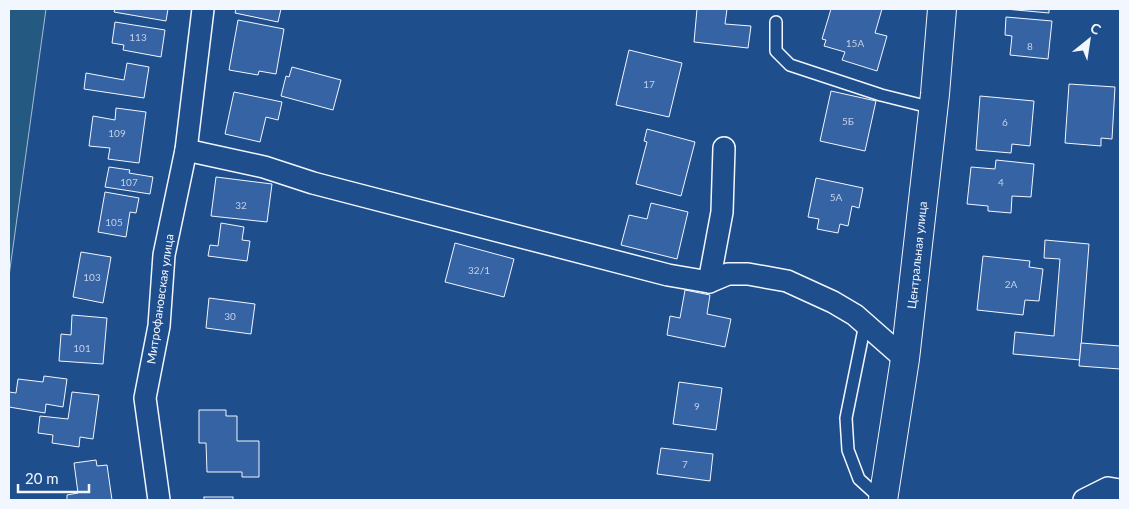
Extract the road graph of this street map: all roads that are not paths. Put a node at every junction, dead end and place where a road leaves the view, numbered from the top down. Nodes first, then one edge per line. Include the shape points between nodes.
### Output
1 (203, 9) edge
2 (942, 9) edge
3 (776, 22) dead end
4 (933, 108) junction
5 (724, 148) dead end
6 (186, 150) junction
7 (709, 282) junction
8 (865, 324) junction
9 (905, 359) junction
10 (1120, 490) edge
11 (159, 500) edge
12 (883, 500) edge
13 (1084, 500) edge

1 - 6 street, Митрофановская улица
2 - 4 street, Центральная улица
3 - 4 lane via 776,50 790,64 881,95
4 - 9 street, Центральная улица
5 - 7 street via 722,212
6 - 7 street via 264,167 313,183
6 - 11 street, Митрофановская улица via 164,255 159,326 145,398
7 - 8 street via 728,274 787,281 833,302
8 - 9 street
8 - 12 lane via 846,418 848,450 859,479
9 - 12 street, Центральная улица
10 - 13 street via 1108,488

